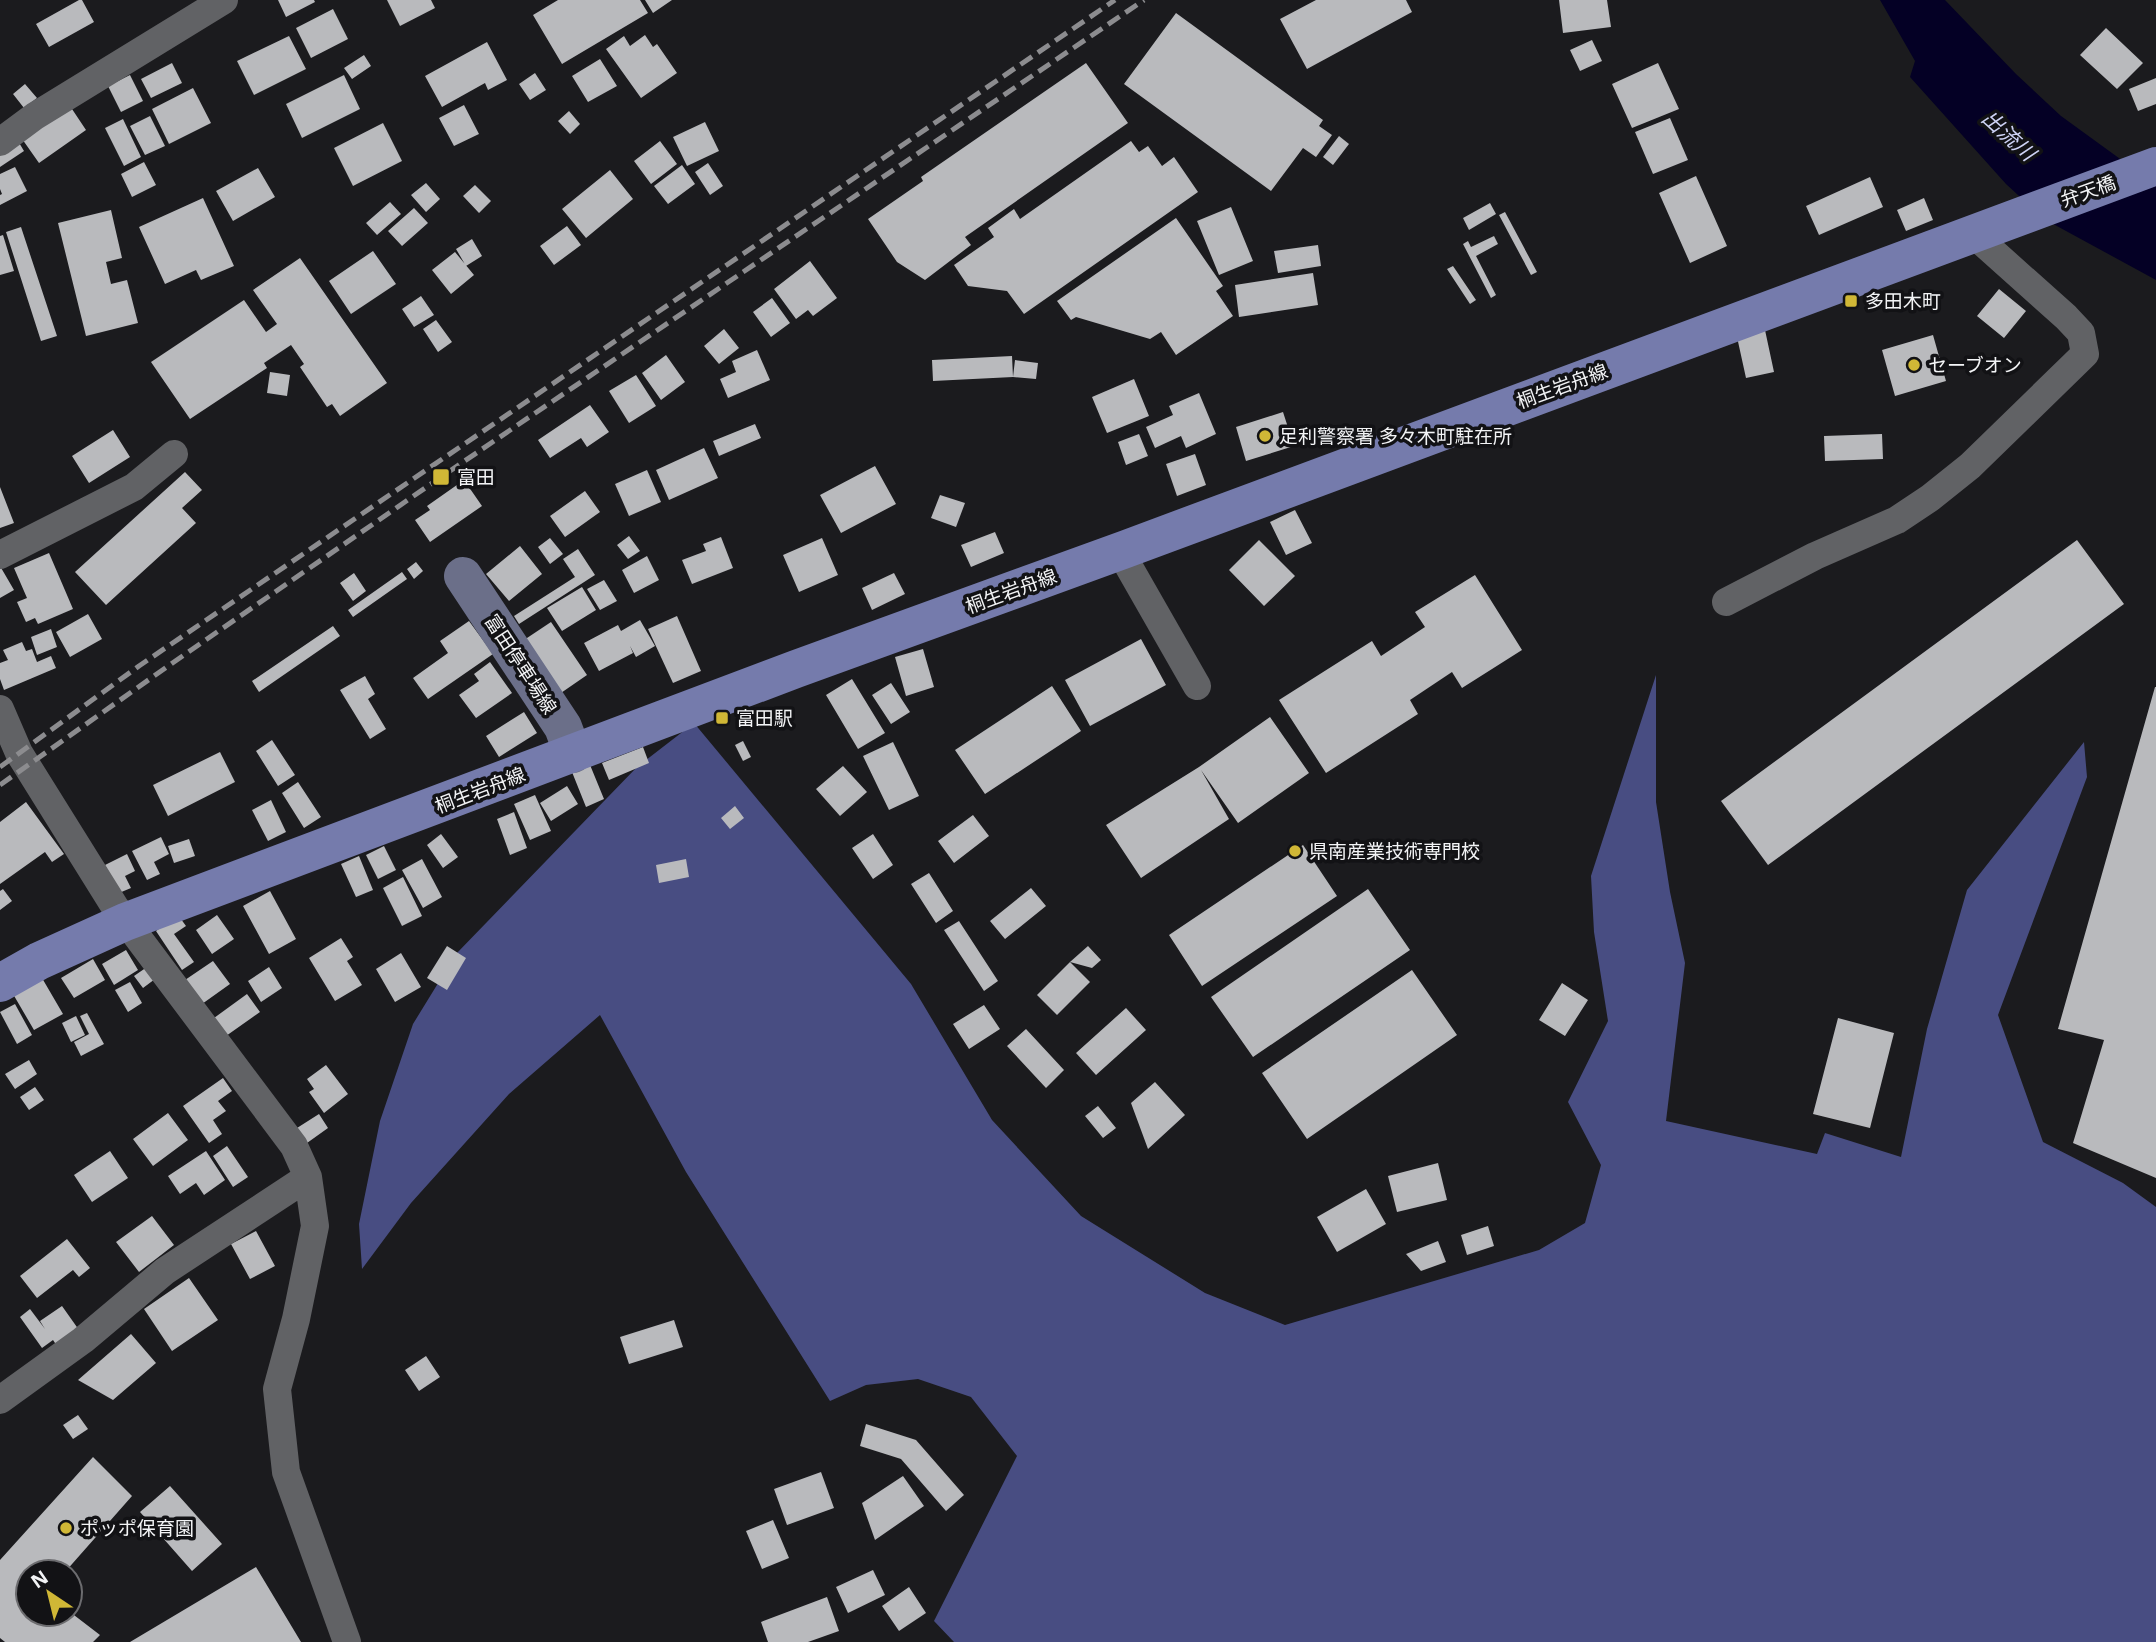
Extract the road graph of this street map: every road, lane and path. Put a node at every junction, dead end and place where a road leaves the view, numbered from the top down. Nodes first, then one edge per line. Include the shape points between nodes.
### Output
1 (224, 0) edge
2 (0, 142) edge
3 (2152, 167) edge
4 (2027, 214) joint
5 (1972, 233) junction
6 (174, 454) dead end
7 (1126, 549) junction
8 (0, 555) edge
9 (463, 576) dead end
10 (1726, 602) dead end
11 (1197, 686) dead end
12 (0, 709) edge
13 (573, 754) junction
14 (125, 922) junction
15 (0, 983) edge
16 (308, 1177) junction
17 (0, 1400) edge
18 (347, 1642) edge

1 - 2 street
3 - 4 main road, 弁天橋
4 - 5 main road, 桐生岩舟線
5 - 7 main road, 桐生岩舟線
5 - 10 street via 2081,333 2085,354 1970,466 1930,498 1897,520
6 - 8 street via 134,487
7 - 11 street via 1129,567
7 - 13 main road, 桐生岩舟線
9 - 13 main road, 富田停車場線 via 563,727
12 - 14 street via 19,753
13 - 14 main road, 桐生岩舟線
14 - 15 main road, 桐生岩舟線
14 - 16 street via 294,1146
16 - 17 street via 165,1271 83,1340
16 - 18 street via 315,1226 277,1389 286,1472

